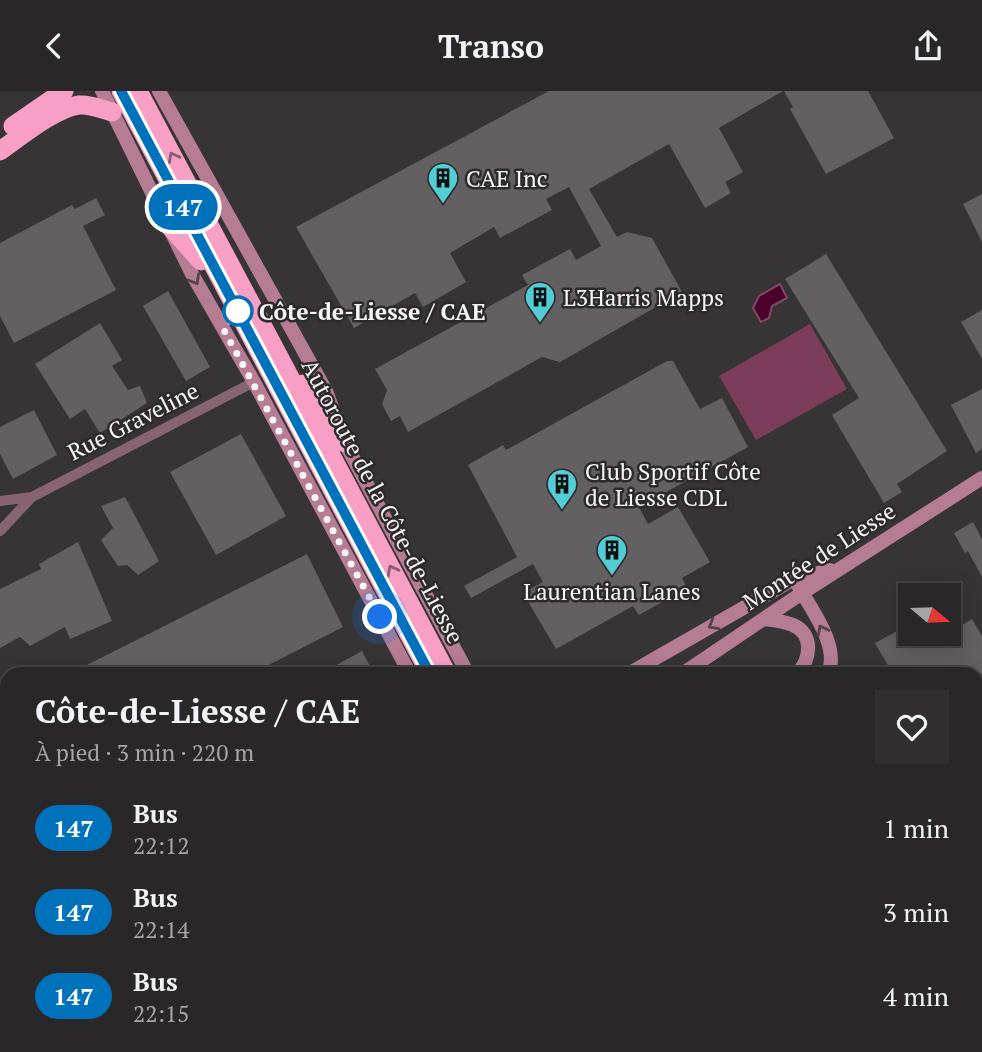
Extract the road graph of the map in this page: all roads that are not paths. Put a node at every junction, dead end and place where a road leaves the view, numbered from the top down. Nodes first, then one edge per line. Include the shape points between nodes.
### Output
1 (64, 91) edge
2 (102, 91) edge
3 (121, 91) edge
4 (138, 91) edge
5 (159, 91) edge
6 (112, 112) junction
7 (0, 136) edge
8 (0, 151) edge
9 (164, 220) junction
10 (235, 305) junction
11 (279, 357) junction
12 (254, 382) junction
13 (345, 443) junction
14 (982, 478) edge
15 (32, 497) junction
16 (0, 501) edge
17 (0, 531) edge
18 (845, 565) junction
19 (794, 579) junction
20 (802, 593) junction
21 (764, 619) junction
22 (406, 667) edge
23 (426, 667) edge
24 (443, 667) edge
25 (464, 667) edge
26 (640, 667) edge
27 (692, 667) edge
28 (802, 667) edge
29 (830, 667) edge

1 - 7 highway
2 - 6 main road
3 - 10 highway, Autoroute de la Côte-de-Liesse
11 -> 4 highway, Autoroute de la Côte-de-Liesse
5 - 13 main road via 326,391
6 - 8 highway via 86,105 71,107
6 - 9 main road
9 - 10 highway
9 -> 12 main road
10 - 23 highway, Autoroute de la Côte-de-Liesse
11 - 13 highway
24 -> 11 highway, Autoroute de la Côte-de-Liesse
12 - 15 street, Rue Graveline
12 - 22 main road
13 - 25 main road
14 - 18 main road, Montée de Liesse
15 - 16 street, Rue Graveline
15 - 17 street, Rue Graveline
18 - 19 main road
18 - 20 main road, Montée de Liesse
19 - 20 main road
19 -> 26 main road
20 - 21 main road, Montée de Liesse
29 -> 20 main road via 830,649
21 - 27 main road, Montée de Liesse
21 - 28 main road via 789,623 804,635 808,651

